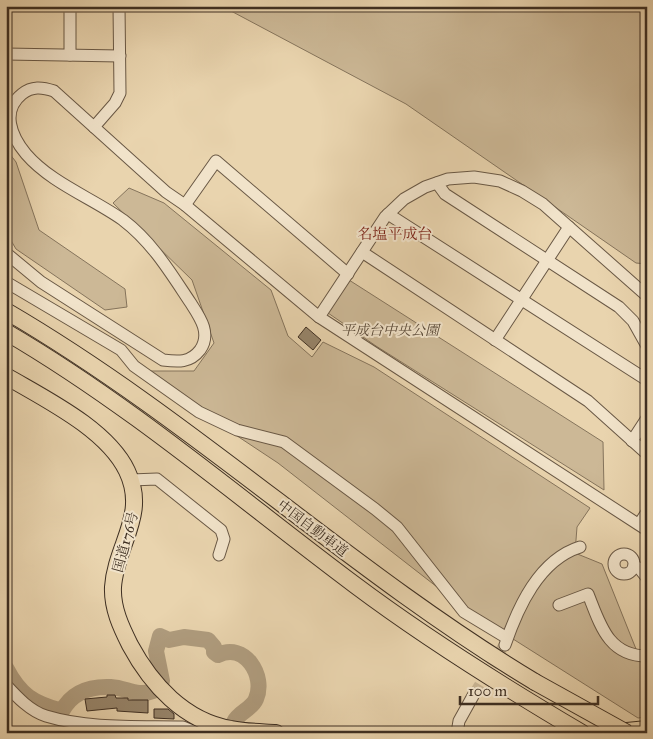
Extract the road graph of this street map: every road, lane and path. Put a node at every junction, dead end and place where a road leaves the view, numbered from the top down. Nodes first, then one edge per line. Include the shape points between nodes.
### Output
1 (70, 6) edge
2 (119, 6) edge
3 (6, 54) edge
4 (70, 55) junction
5 (120, 56) junction
6 (94, 127) junction
7 (438, 183) junction
8 (185, 205) junction
9 (388, 214) junction
10 (569, 227) junction
11 (362, 252) junction
12 (6, 253) edge
13 (548, 260) junction
14 (348, 274) junction
15 (6, 282) edge
16 (645, 291) edge
17 (521, 300) junction
18 (6, 311) edge
19 (320, 317) junction
20 (6, 332) edge
21 (495, 340) junction
22 (647, 346) edge
23 (6, 376) edge
24 (647, 380) edge
25 (647, 418) edge
26 (632, 441) junction
27 (647, 454) edge
28 (131, 480) junction
29 (647, 512) edge
30 (643, 527) edge
31 (580, 547) dead end
32 (218, 555) dead end
33 (634, 566) dead end
34 (647, 578) edge
35 (559, 605) dead end
36 (647, 656) edge
37 (6, 686) edge
38 (474, 694) tunnel mouth
39 (197, 728) edge
40 (647, 729) edge
41 (276, 733) edge
42 (457, 733) edge
43 (582, 733) edge
44 (607, 733) edge
45 (627, 733) edge

1 - 4 street
2 - 5 street
3 - 4 street
4 - 5 street
5 - 6 street via 120,93
6 - 8 street
6 - 12 street via 54,91 41,87 27,90 18,98 11,109 9,123 26,153 42,169 123,221 163,261 204,323 206,335 196,356 187,361 163,360 41,282
7 - 9 street via 404,199
7 - 10 street via 474,177 500,181 543,204
7 - 13 street via 445,194
8 - 14 street via 216,161
8 - 19 street
9 - 11 street
9 - 17 street
10 - 13 street
10 - 16 street
11 - 14 street
11 - 21 street
13 - 17 street
13 - 22 street via 619,308 632,321
14 - 19 street
15 - 31 street via 121,350 134,366 199,412 237,430 284,442 397,527 464,612 506,642 526,596 564,552
17 - 21 street
17 - 24 street
18 - 45 highway, 中国自動車道, bridge via 120,382 363,567 476,646
19 - 30 street
20 - 43 highway, 中国自動車道 via 108,397 415,628 470,666
21 - 26 street via 588,401
23 - 28 highway, 国道176号 via 84,424 108,444 123,462
25 - 26 street
26 - 27 street
28 - 32 street via 157,479 221,530 224,539
28 - 39 highway, 国道176号 via 135,510 116,570 113,588 116,611 149,678
29 - 30 street
33 - 34 street
35 - 36 street via 588,594 605,638 632,655
37 - 39 street via 22,702 44,716 80,724
38 - 42 street via 459,721
39 - 41 highway, 国道176号
40 - 44 highway

